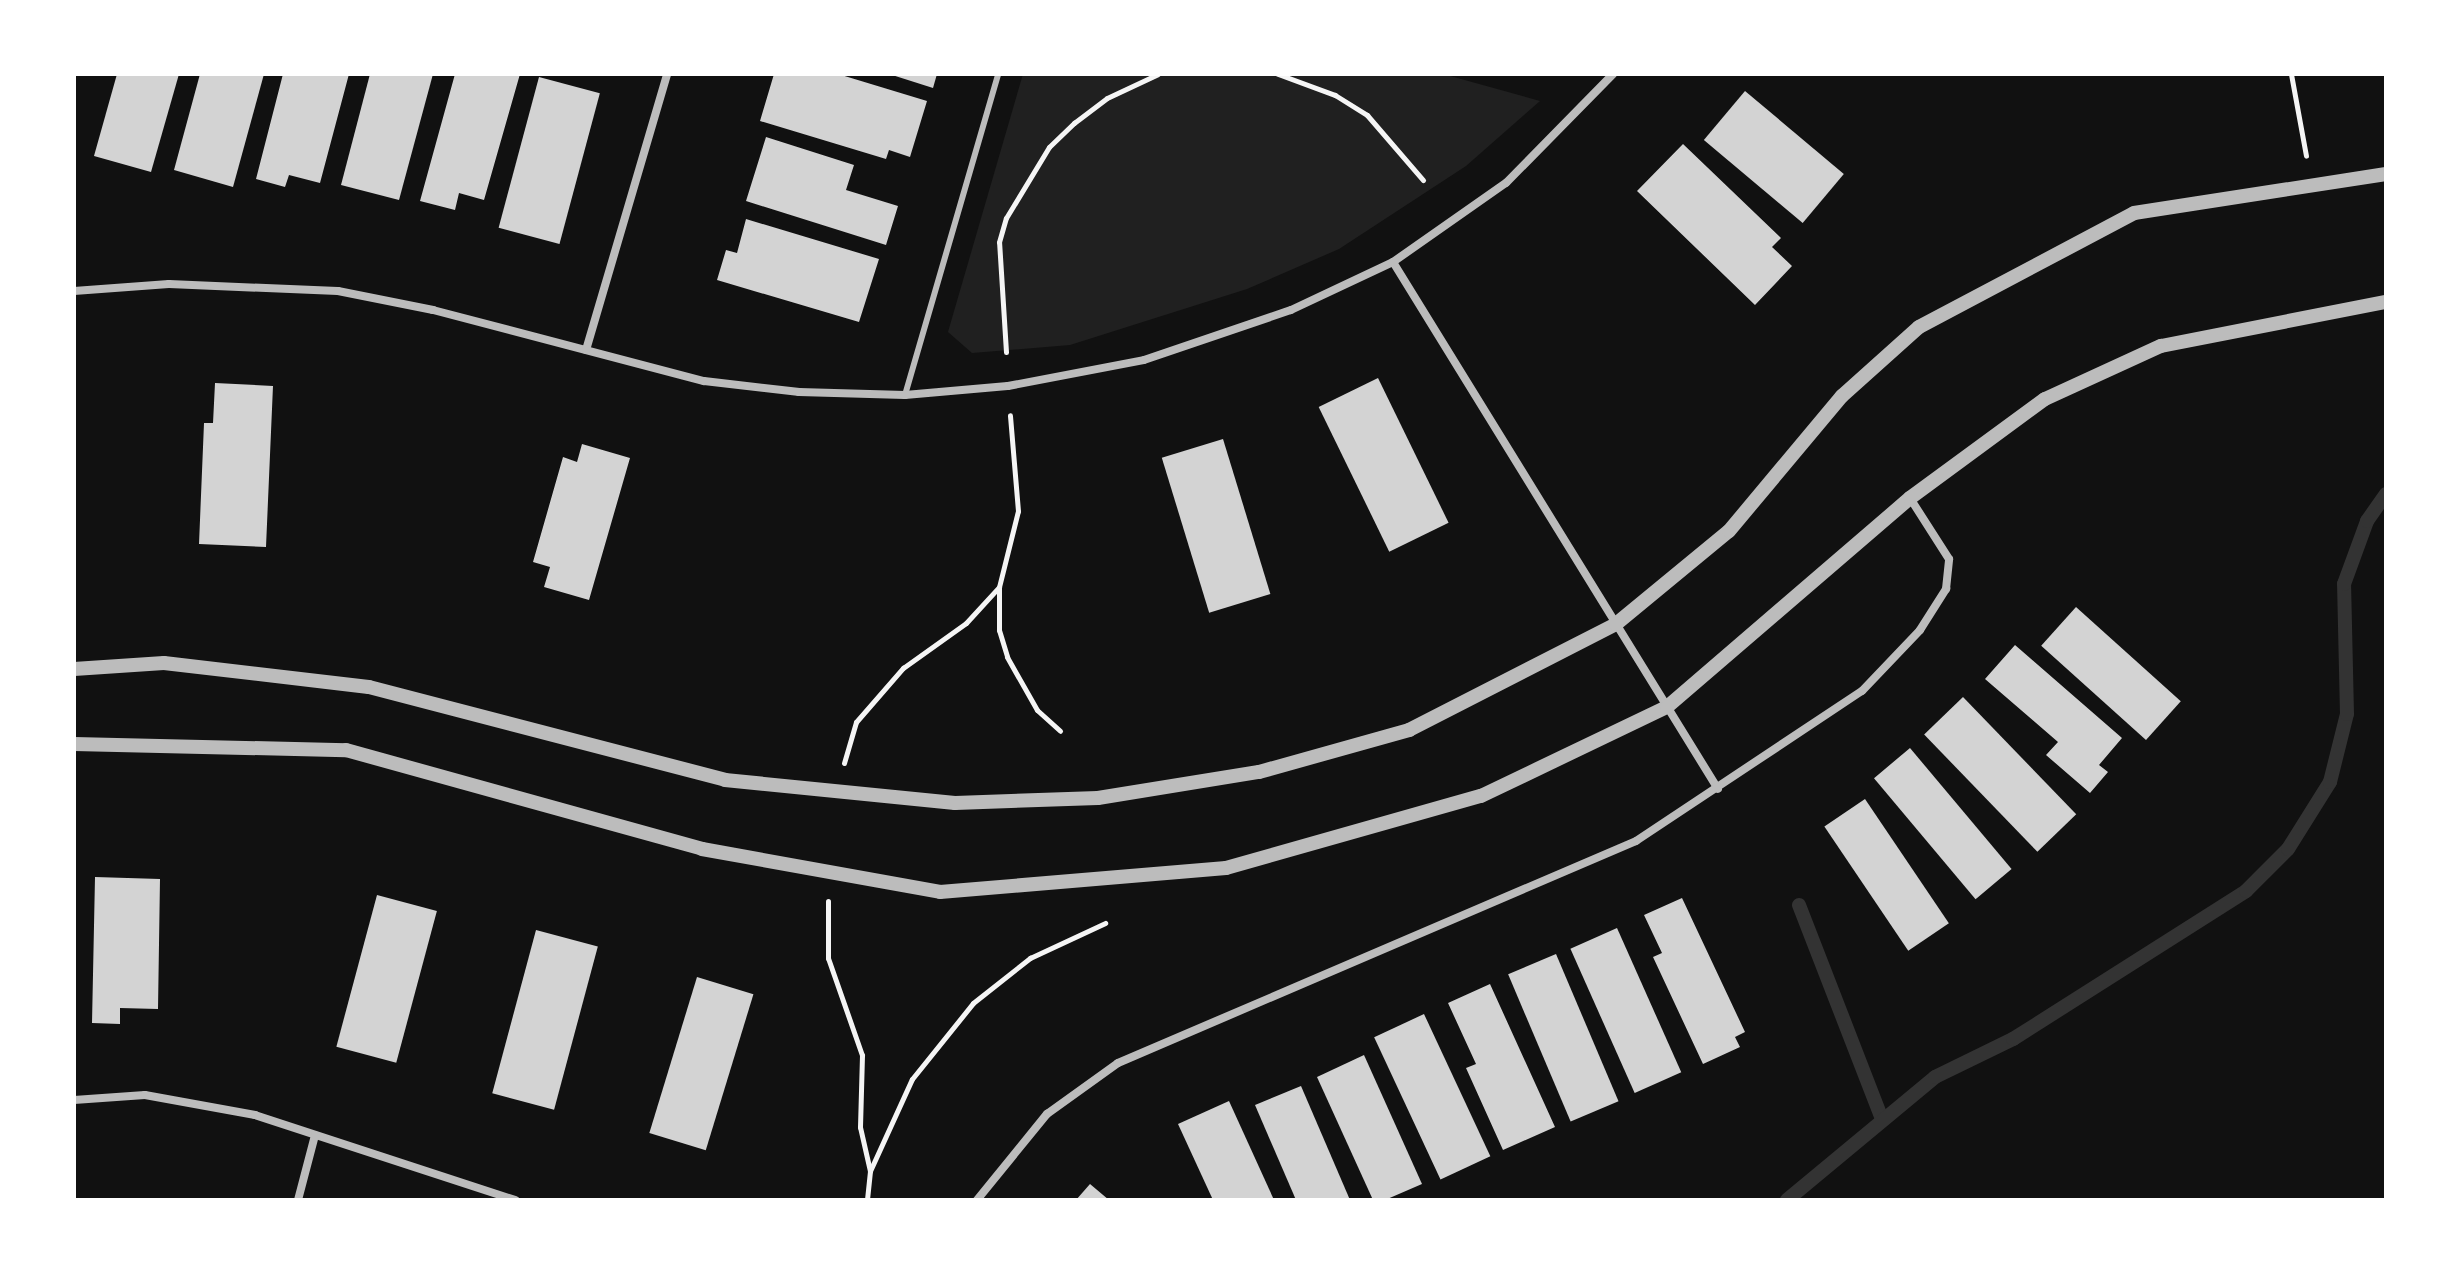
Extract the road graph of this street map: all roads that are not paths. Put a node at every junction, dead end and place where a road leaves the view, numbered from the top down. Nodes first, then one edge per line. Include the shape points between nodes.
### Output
1 (667, 74) edge
2 (998, 74) edge
3 (1613, 74) edge
4 (2386, 174) edge
5 (1393, 262) junction
6 (74, 291) edge
7 (2386, 302) edge
8 (586, 350) junction
9 (905, 395) junction
10 (1910, 498) junction
11 (1616, 624) junction
12 (74, 669) edge
13 (1667, 707) junction
14 (74, 744) edge
15 (1718, 789) junction
16 (74, 1100) edge
17 (315, 1135) junction
18 (298, 1200) edge
19 (515, 1200) edge
20 (977, 1200) edge

1 - 8 street
2 - 9 lane
3 - 5 street via 1506,183
4 - 11 street via 2134,213 1919,327 1842,396 1729,531
5 - 9 street via 1291,310 1144,360 1008,386
5 - 11 street
6 - 8 street via 169,284 338,291
7 - 10 street via 2161,346 2045,399
8 - 9 street via 704,381
10 - 13 street
10 - 15 street via 1949,559 1946,589 1920,630 1862,691
11 - 12 street via 1409,730 1259,772 1098,798 955,803 725,780 369,687 164,663
11 - 13 street
13 - 14 street via 1481,796 1226,868 940,892 702,849 346,750
13 - 15 street
15 - 20 street via 1636,841 1118,1063 1047,1114
16 - 17 street via 145,1095 255,1115
17 - 18 street
17 - 19 street

